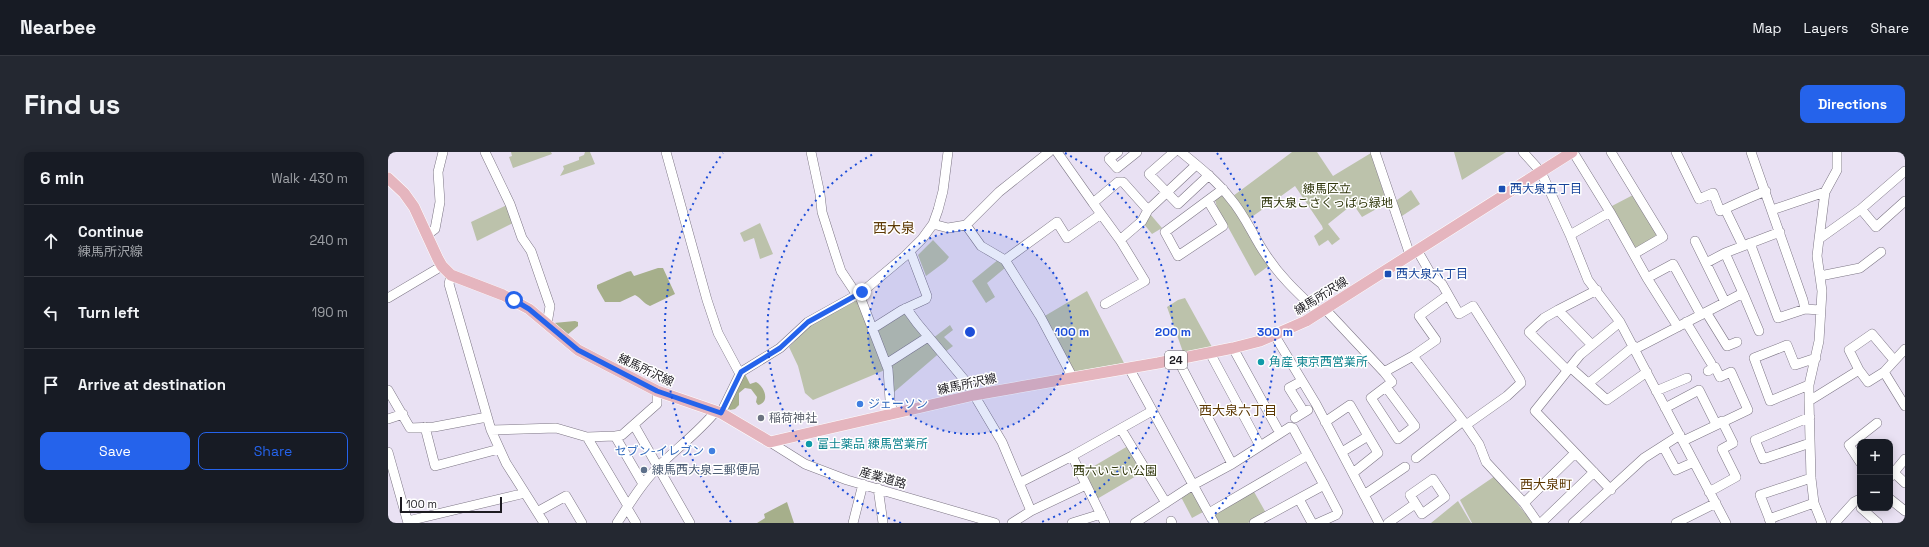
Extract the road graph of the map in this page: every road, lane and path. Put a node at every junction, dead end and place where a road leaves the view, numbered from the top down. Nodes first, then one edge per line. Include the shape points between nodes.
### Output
1 (443, 152) edge
2 (485, 152) edge
3 (811, 152) edge
4 (948, 152) edge
5 (1049, 152) edge
6 (1057, 152) edge
7 (1118, 152) edge
8 (1136, 152) edge
9 (1174, 152) edge
10 (1181, 152) edge
11 (1374, 152) edge
12 (1523, 152) edge
13 (1573, 152) edge
14 (1611, 152) edge
15 (1676, 152) edge
16 (1751, 152) edge
17 (1837, 152) edge
18 (668, 153) edge
19 (1196, 165) junction
20 (1905, 171) edge
21 (1541, 172) junction
22 (1209, 175) junction
23 (388, 178) edge
24 (1223, 189) junction
25 (1766, 191) junction
26 (1825, 192) junction
27 (1166, 193) junction
28 (1208, 201) junction
29 (1905, 201) edge
30 (1093, 203) junction
31 (1725, 209) junction
32 (1861, 209) junction
33 (1148, 210) junction
34 (1772, 210) junction
35 (1610, 212) junction
36 (1102, 214) junction
37 (933, 224) junction
38 (966, 225) junction
39 (1780, 232) junction
40 (427, 235) junction
41 (1570, 235) junction
42 (1819, 239) junction
43 (1120, 240) junction
44 (1695, 241) dead end
45 (1746, 244) junction
46 (910, 251) junction
47 (1413, 252) junction
48 (1881, 252) dead end
49 (1634, 254) junction
50 (1725, 254) junction
51 (1005, 260) junction
52 (1706, 263) junction
53 (442, 266) junction
54 (451, 275) junction
55 (1820, 276) junction
56 (1647, 278) junction
57 (1597, 290) junction
58 (1743, 293) junction
59 (858, 294) junction
60 (1448, 295) junction
61 (388, 298) edge
62 (1725, 302) junction
63 (1105, 304) dead end
64 (906, 308) junction
65 (1805, 309) junction
66 (1558, 310) junction
67 (1820, 310) junction
68 (1322, 311) junction
69 (1703, 313) junction
70 (1620, 322) junction
71 (547, 324) junction
72 (1682, 324) junction
73 (872, 329) junction
74 (1759, 331) dead end
75 (1275, 336) junction
76 (928, 337) junction
77 (1737, 342) dead end
78 (1592, 345) junction
79 (1233, 348) junction
80 (1634, 348) junction
81 (1904, 352) edge
82 (1210, 353) junction
83 (1413, 356) junction
84 (1816, 358) junction
85 (1178, 360) junction
86 (1894, 360) junction
87 (886, 364) junction
88 (1129, 368) junction
89 (1568, 368) junction
90 (1859, 370) junction
91 (1384, 372) junction
92 (1646, 372) junction
93 (1884, 372) junction
94 (740, 374) junction
95 (1073, 378) junction
96 (1687, 378) dead end
97 (1302, 381) junction
98 (1589, 383) junction
99 (1809, 385) junction
100 (1386, 387) junction
101 (388, 390) edge
102 (657, 391) junction
103 (1656, 391) junction
104 (974, 396) junction
105 (1809, 401) junction
106 (1316, 404) junction
107 (1905, 406) edge
108 (1665, 408) junction
109 (1152, 411) junction
110 (719, 412) junction
111 (1304, 412) junction
112 (402, 414) junction
113 (893, 414) junction
114 (487, 416) junction
115 (1810, 417) junction
116 (1295, 418) dead end
117 (388, 419) edge
118 (1325, 422) junction
119 (1719, 422) junction
120 (1465, 423) junction
121 (1877, 423) dead end
122 (634, 425) junction
123 (425, 428) junction
124 (1121, 428) junction
125 (1276, 428) dead end
126 (491, 430) junction
127 (1863, 434) junction
128 (615, 436) junction
129 (1368, 436) junction
130 (587, 437) junction
131 (1681, 438) junction
132 (1867, 439) edge
133 (770, 442) junction
134 (1810, 443) junction
135 (1260, 446) junction
136 (1663, 446) junction
137 (499, 449) junction
138 (388, 452) edge
139 (1342, 452) junction
140 (1575, 454) junction
141 (1308, 455) junction
142 (1072, 456) junction
143 (1857, 457) edge
144 (1416, 458) dead end
145 (1905, 459) edge
146 (1694, 462) junction
147 (1232, 464) junction
148 (658, 467) junction
149 (1405, 467) dead end
150 (1893, 471) edge
151 (1594, 472) junction
152 (1353, 473) junction
153 (1893, 474) edge
154 (1811, 478) junction
155 (1019, 483) junction
156 (1905, 483) edge
157 (643, 484) junction
158 (863, 484) junction
159 (1086, 485) junction
160 (1193, 485) junction
161 (1324, 485) junction
162 (878, 488) junction
163 (1611, 490) junction
164 (1709, 492) junction
165 (525, 493) junction
166 (1364, 495) junction
167 (1299, 499) junction
168 (1893, 502) edge
169 (1166, 503) junction
170 (1524, 503) junction
171 (1716, 503) junction
172 (1814, 503) junction
173 (1415, 504) dead end
174 (1857, 506) edge
175 (627, 507) junction
176 (1031, 511) junction
177 (1866, 511) edge
178 (538, 512) junction
179 (1905, 512) edge
180 (1209, 513) junction
181 (1103, 519) edge
182 (983, 521) edge
183 (1770, 521) edge
184 (408, 522) edge
185 (1139, 522) edge
186 (544, 523) edge
187 (582, 523) edge
188 (617, 523) edge
189 (636, 523) edge
190 (690, 523) edge
191 (853, 523) edge
192 (883, 523) edge
193 (995, 523) edge
194 (1012, 523) edge
195 (1072, 523) edge
196 (1214, 523) edge
197 (1254, 523) edge
198 (1312, 523) edge
199 (1318, 523) edge
200 (1379, 523) edge
201 (1388, 523) edge
202 (1540, 523) edge
203 (1573, 523) edge
204 (1676, 523) edge
205 (1726, 523) edge
206 (1822, 523) edge
207 (1835, 523) edge
208 (1878, 523) edge

1 - 40 street via 438,172 440,202 434,231
2 - 71 street via 510,204 522,238 531,251 550,306
3 - 59 street via 822,212 840,271
4 - 37 street via 943,191
5 - 38 street via 999,192
6 - 30 street
7 - 8 street via 1109,159 1117,168
9 - 27 street via 1148,174
10 - 19 street
11 - 47 street
12 - 21 street
13 - 21 main road, 練馬所沢線 / 24
13 - 35 street
14 - 49 street via 1663,237
15 - 31 street via 1699,199 1713,193 1720,211
16 - 25 street
17 - 26 street via 1836,170
18 - 94 street via 707,300 718,333
19 - 22 street
19 - 27 street
20 - 32 street
21 - 41 street
21 - 47 main road, 練馬所沢線 / 24
22 - 24 street
22 - 27 street via 1178,204
23 - 40 main road, 練馬所沢線 via 409,199
24 - 28 street
24 - 68 street via 1250,225 1265,254 1280,274 1291,287
25 - 31 street
25 - 34 street
26 - 34 street
26 - 42 street
27 - 33 street
28 - 28 street via 1165,232 1178,256 1223,226
29 - 32 street via 1876,227
30 - 33 street via 1118,182 1123,182
30 - 36 street
31 - 45 street
32 - 42 street
33 - 43 street via 1142,221
34 - 39 street
35 - 41 street
35 - 49 street
36 - 43 street
36 - 51 street via 1067,238 1057,222
37 - 38 street via 948,228
37 - 46 street
38 - 51 street via 981,246
39 - 45 street
39 - 65 street
40 - 53 main road, 練馬所沢線
41 - 57 street via 1588,280
42 - 55 street via 1817,256
43 - 63 street via 1145,281
44 - 52 street
45 - 50 street
45 - 65 street via 1778,318
46 - 59 street
46 - 64 street via 927,296 926,299
47 - 60 street via 1432,276 1442,284
47 - 68 main road, 練馬所沢線 / 24
48 - 55 street via 1860,268
49 - 56 street
50 - 52 street
50 - 58 street
51 - 95 street via 1040,316
52 - 62 street
53 - 54 main road, 練馬所沢線
53 - 61 street
54 - 71 main road, 練馬所沢線 via 514,300
54 - 114 street via 449,284
55 - 67 street
56 - 69 street via 1673,264
56 - 72 street
57 - 66 street
57 - 70 street
58 - 62 street
58 - 74 street
59 - 73 street
59 - 94 street via 808,322 780,348
60 - 83 street via 1419,316 1436,340
60 - 120 street via 1459,314 1474,306 1521,383 1507,396
62 - 69 street
64 - 73 street
64 - 76 street
65 - 67 street
66 - 78 street
66 - 89 street via 1544,318 1529,332
67 - 84 street
68 - 75 main road, 練馬所沢線 / 24
68 - 91 street
69 - 72 street
69 - 77 street via 1727,346
70 - 78 street
70 - 80 street
71 - 102 main road, 練馬所沢線 via 578,350
72 - 80 street
72 - 119 street via 1710,367 1715,367 1720,377 1731,372 1748,410
73 - 87 street
75 - 79 main road, 練馬所沢線 / 24
75 - 97 street
76 - 87 street
76 - 104 street via 967,383
78 - 89 street
79 - 82 main road, 練馬所沢線 / 24
79 - 125 street
80 - 92 street
80 - 98 street
81 - 86 street
82 - 85 main road, 練馬所沢線 / 24
82 - 135 street
83 - 91 street
83 - 120 street
84 - 99 street
84 - 99 street via 1795,365 1787,345 1754,358 1770,401
85 - 88 main road, 練馬所沢線 / 24
85 - 147 street
86 - 90 street via 1872,334 1848,350
86 - 93 street
87 - 113 street
88 - 95 main road, 練馬所沢線 / 24
88 - 109 street
89 - 98 street
89 - 140 street via 1535,412
90 - 93 street via 1868,382
90 - 105 street
91 - 100 street via 1392,382
92 - 98 street via 1607,400
92 - 103 street
93 - 107 street
94 - 110 street
95 - 104 main road, 練馬所沢線 / 24
96 - 103 street
97 - 106 street
97 - 111 street via 1289,388
99 - 105 street
100 - 100 street via 1415,426 1398,439 1371,398
101 - 112 street
102 - 110 main road, 練馬所沢線
102 - 122 street via 657,404
103 - 108 street
104 - 113 main road, 練馬所沢線 / 24
104 - 155 street via 1002,442
105 - 115 street
106 - 111 street
106 - 118 street
108 - 119 street via 1699,390
108 - 131 street
109 - 124 street
109 - 160 street
110 - 133 main road, 練馬所沢線
110 - 148 street
111 - 116 street
112 - 117 street
112 - 123 street via 410,428
113 - 133 main road, 練馬所沢線 / 24
114 - 123 street
114 - 126 street
115 - 134 street
115 - 134 street via 1755,440 1763,459
118 - 129 street via 1350,405
118 - 139 street
119 - 131 street
119 - 164 street via 1733,443 1722,448 1736,477
120 - 144 street
120 - 170 street via 1479,444 1486,462
121 - 127 street
122 - 128 street via 622,435
122 - 148 street
123 - 137 street via 435,466
124 - 142 street
124 - 169 street
126 - 130 street via 556,428
126 - 137 street
127 - 132 street
127 - 143 street via 1849,445
128 - 130 street
128 - 157 street
129 - 139 street
129 - 152 street via 1378,453
130 - 175 street
131 - 136 street
131 - 146 street
133 - 158 street, 産業道路 via 805,464
134 - 154 street
135 - 141 street via 1290,427
135 - 147 street
136 - 146 street via 1676,470
136 - 163 street via 1644,458
137 - 165 street
138 - 184 street
139 - 152 street
140 - 151 street
140 - 170 street
141 - 161 street
141 - 180 street
142 - 155 street
142 - 159 street
145 - 150 street
146 - 164 street
147 - 160 street
148 - 157 street
148 - 190 street
149 - 166 street
151 - 163 street
151 - 202 street
152 - 166 street
153 - 156 street
154 - 172 street
154 - 183 street via 1760,495
155 - 176 street
157 - 175 street
158 - 162 street, 産業道路
158 - 191 street
159 - 176 street
159 - 181 street
160 - 169 street
160 - 180 street
161 - 167 street
161 - 199 street via 1338,512
162 - 182 street, 産業道路
162 - 192 street
163 - 203 street
164 - 171 street
165 - 178 street
165 - 184 street
166 - 200 street
167 - 197 street
167 - 198 street
168 - 179 street
169 - 185 street
170 - 202 street
171 - 204 street
171 - 205 street
172 - 183 street
172 - 206 street
173 - 201 street
174 - 207 street
175 - 188 street
175 - 189 street
176 - 194 street
177 - 208 street
178 - 186 street
178 - 187 street via 566,496
180 - 196 street
181 - 195 street
182 - 193 street, 産業道路

